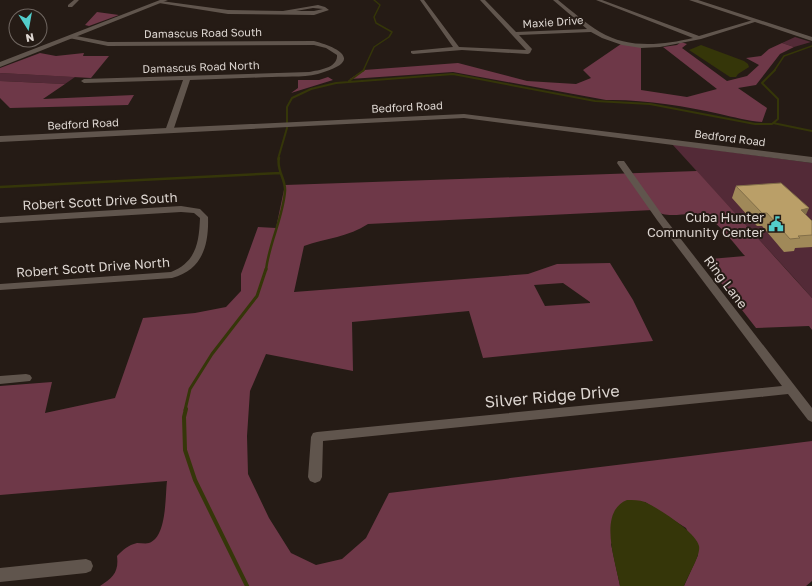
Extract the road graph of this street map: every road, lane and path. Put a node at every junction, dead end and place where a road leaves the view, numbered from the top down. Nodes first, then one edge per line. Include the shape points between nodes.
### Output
1 (0, 0) edge
2 (5, 0) edge
3 (77, 0) edge
4 (422, 0) edge
5 (482, 0) edge
6 (555, 0) edge
7 (598, 0) edge
8 (692, 0) edge
9 (163, 1) edge
10 (70, 6) dead end
11 (284, 12) junction
12 (755, 21) junction
13 (592, 30) junction
14 (516, 34) junction
15 (697, 37) junction
16 (71, 38) junction
17 (812, 39) edge
18 (457, 48) junction
19 (335, 49) joint
20 (413, 52) dead end
21 (0, 65) edge
22 (187, 78) junction
23 (84, 81) dead end
24 (169, 130) junction
25 (0, 139) edge
26 (812, 160) edge
27 (621, 162) dead end
28 (0, 220) edge
29 (187, 270) joint
30 (0, 287) edge
31 (26, 378) dead end
32 (0, 380) edge
33 (792, 389) junction
34 (812, 417) edge
35 (315, 477) dead end
36 (86, 566) dead end
37 (0, 575) edge

1 - 2 street
3 - 10 street
4 - 18 street
5 - 14 street
6 - 13 street
7 - 15 street
8 - 12 street
9 - 11 street via 212,11
9 - 16 street
11 - 11 street via 315,7 324,7 327,10 320,13
12 - 15 street
12 - 17 street
13 - 14 street, Maxie Drive
13 - 15 street via 614,41 645,46 667,45
14 - 18 street via 529,49 528,52
16 - 19 street, Damascus Road South via 117,44 304,42
16 - 21 street
18 - 20 street
19 - 22 street, Damascus Road North via 341,55 340,63 319,72
22 - 23 street, Damascus Road North
22 - 24 street
24 - 25 street, Bedford Road
24 - 26 street, Bedford Road via 474,116
27 - 33 street, Ring Lane via 667,227
28 - 29 street, Robert Scott Drive South via 190,209 200,213 204,221 197,260
29 - 30 street, Robert Scott Drive North via 164,276
31 - 32 street
33 - 34 street, Ring Lane
33 - 35 street, Silver Ridge Drive via 317,437
36 - 37 street

